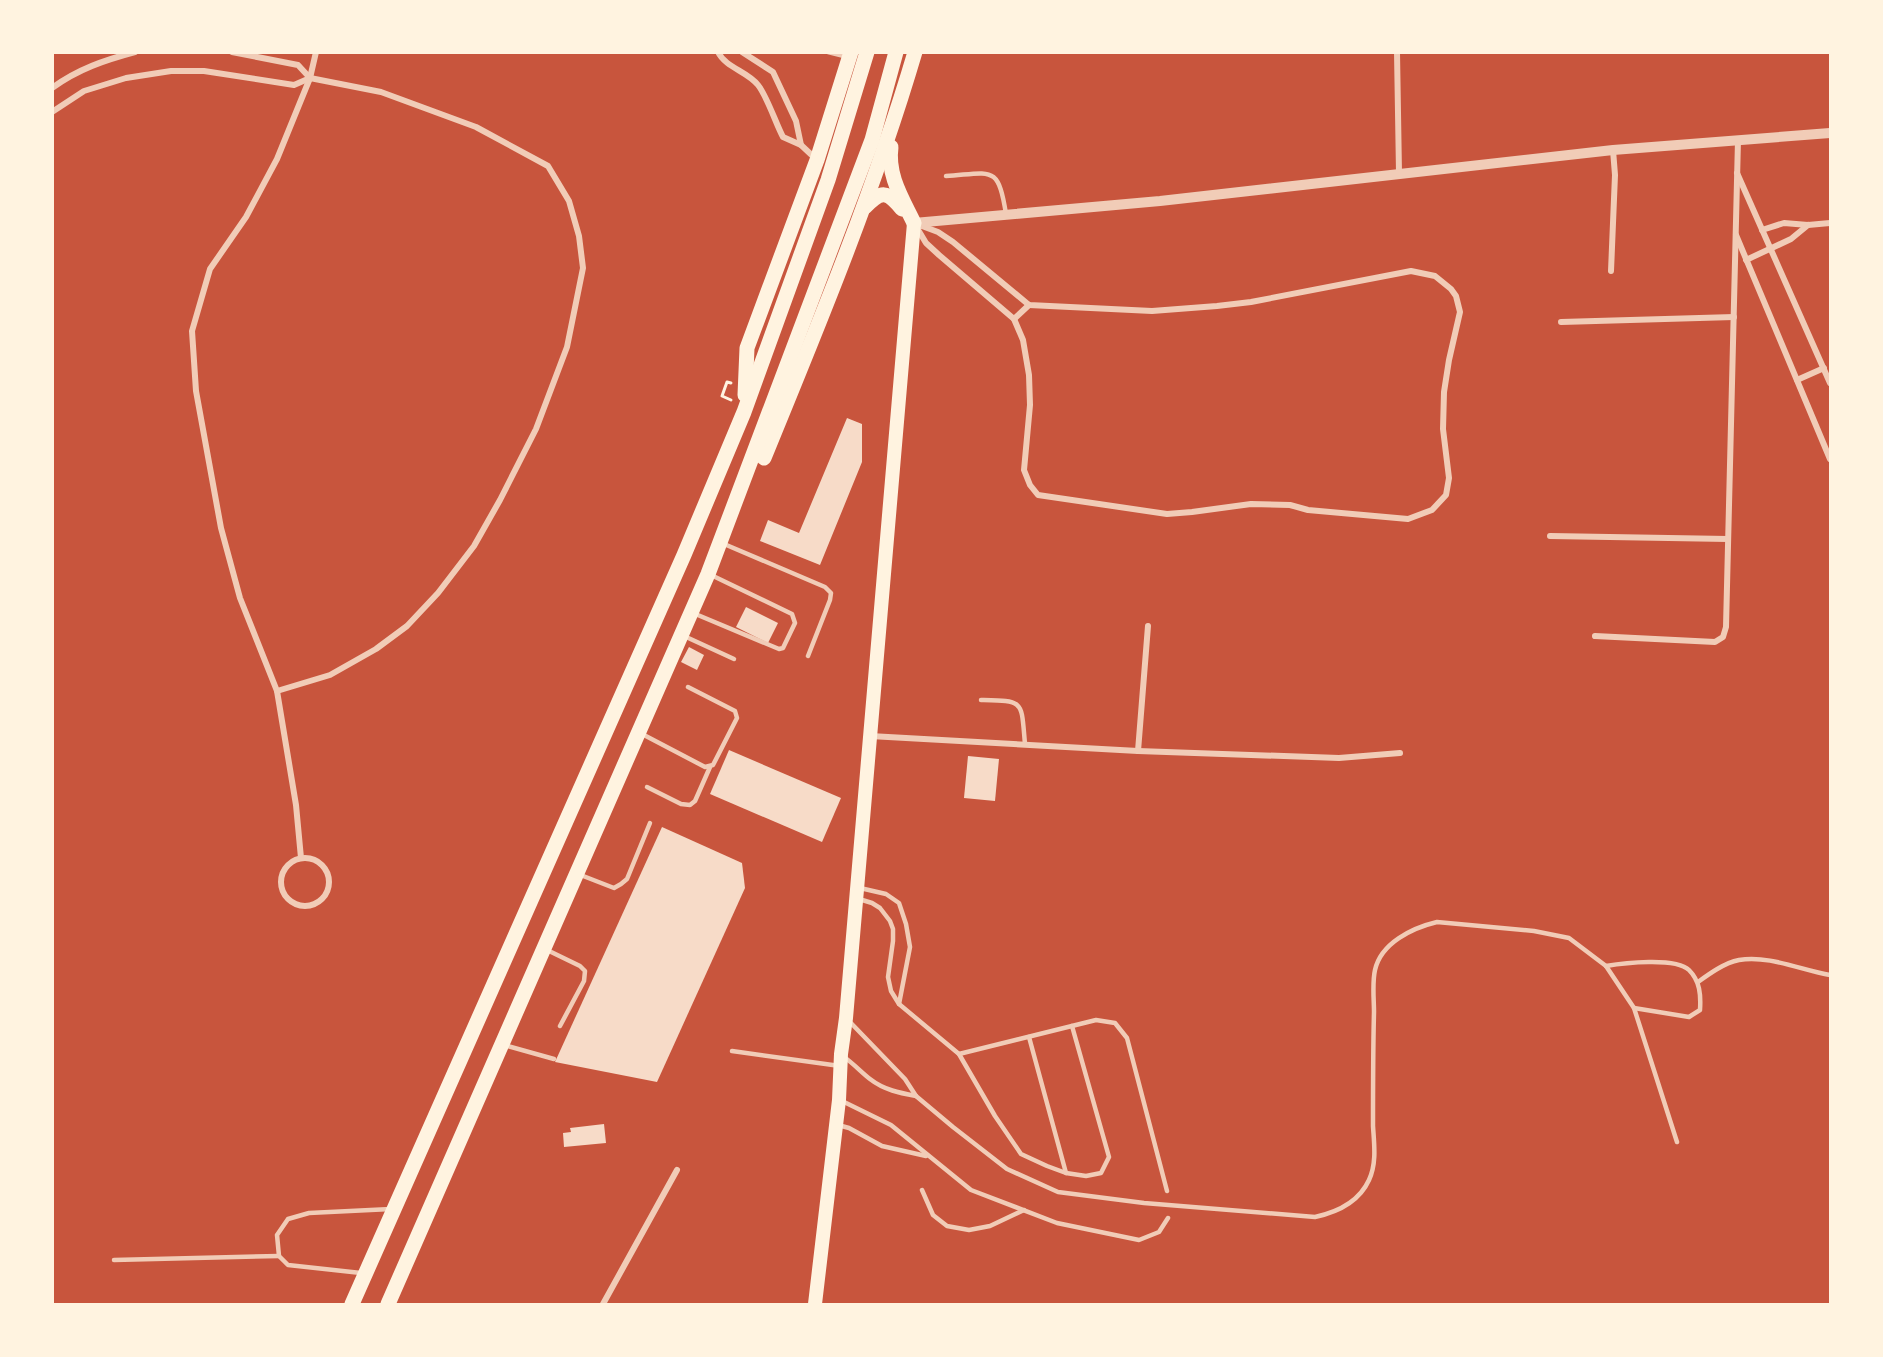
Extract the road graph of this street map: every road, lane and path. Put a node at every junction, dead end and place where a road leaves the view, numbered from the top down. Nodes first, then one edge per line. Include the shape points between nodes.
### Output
1 (135, 52) edge
2 (232, 52) edge
3 (316, 52) edge
4 (718, 52) edge
5 (742, 52) edge
6 (828, 52) edge
7 (867, 52) edge
8 (896, 52) edge
9 (915, 52) edge
10 (1397, 52) edge
11 (851, 55) edge
12 (310, 78) junction
13 (52, 88) edge
14 (52, 112) edge
15 (896, 117) junction
16 (1830, 133) edge
17 (1738, 140) junction
18 (801, 146) junction
19 (1613, 150) junction
20 (818, 160) junction
21 (1736, 171) junction
22 (1399, 173) junction
23 (946, 176) dead end
24 (865, 207) junction
25 (1006, 214) junction
26 (914, 223) junction
27 (1830, 223) edge
28 (1808, 225) junction
29 (1762, 230) junction
30 (1735, 232) junction
31 (1770, 249) junction
32 (1746, 260) junction
33 (1611, 271) dead end
34 (1029, 305) junction
35 (1734, 316) junction
36 (1014, 320) junction
37 (1561, 322) dead end
38 (1824, 368) junction
39 (1797, 380) junction
40 (727, 382) dead end
41 (1830, 383) edge
42 (722, 396) dead end
43 (744, 412) junction
44 (1830, 459) edge
45 (739, 496) junction
46 (1550, 536) dead end
47 (1728, 539) junction
48 (720, 542) junction
49 (708, 574) junction
50 (690, 612) junction
51 (1148, 626) dead end
52 (681, 634) junction
53 (1595, 636) dead end
54 (808, 657) dead end
55 (734, 659) dead end
56 (688, 687) dead end
57 (277, 691) junction
58 (981, 700) dead end
59 (638, 732) junction
60 (869, 736) junction
61 (1025, 744) junction
62 (1138, 751) junction
63 (1400, 753) dead end
64 (710, 767) junction
65 (647, 787) dead end
66 (650, 823) dead end
67 (301, 858) junction
68 (576, 873) junction
69 (856, 893) junction
70 (544, 948) junction
71 (1606, 966) junction
72 (1830, 975) edge
73 (1698, 982) junction
74 (899, 1004) junction
75 (1634, 1008) junction
76 (846, 1018) junction
77 (560, 1026) dead end
78 (1072, 1026) junction
79 (1029, 1037) junction
80 (502, 1044) junction
81 (732, 1051) dead end
82 (959, 1054) junction
83 (554, 1059) dead end
84 (841, 1060) junction
85 (916, 1096) junction
86 (839, 1100) junction
87 (837, 1124) junction
88 (1677, 1142) dead end
89 (928, 1156) junction
90 (676, 1170) dead end
91 (1066, 1173) junction
92 (922, 1190) dead end
93 (1167, 1191) dead end
94 (394, 1209) junction
95 (1024, 1210) junction
96 (1168, 1218) dead end
97 (279, 1256) junction
98 (114, 1260) dead end
99 (366, 1273) junction
100 (352, 1305) edge
101 (388, 1305) edge
102 (603, 1305) edge
103 (815, 1305) edge

1 - 13 street via 71,74
2 - 12 street via 298,65
3 - 12 street
4 - 18 street via 725,63 759,86 783,137
5 - 18 street via 773,72 796,121
6 - 11 lane
7 - 43 highway via 828,180
8 - 45 highway via 872,140
9 - 15 highway
10 - 22 street
11 - 20 highway
12 - 14 street via 294,85 204,71 171,71 126,78 84,91
12 - 57 street via 278,159 246,217 210,269 192,331 196,391 221,528 240,598
12 - 57 street via 381,92 445,115 476,127 548,166 569,201 583,268 567,347 540,419 474,546 407,626 376,649 330,675
15 - 24 highway
15 - 26 highway via 890,167
16 - 17 street
17 - 19 street
17 - 21 street
18 - 20 street
19 - 22 street
19 - 33 street
20 - 43 highway via 747,348
21 - 29 street
21 - 30 street
22 - 25 street via 1160,201
23 - 25 lane via 986,173 995,177
24 - 26 highway via 877,195 885,194
24 - 45 highway via 762,461
25 - 26 street
26 - 34 street via 938,231
26 - 36 street via 926,243
26 - 60 main road
27 - 28 street
28 - 29 street via 1784,223
28 - 31 street
29 - 31 street
30 - 32 street
30 - 35 street
31 - 32 street
31 - 38 street
32 - 39 street
34 - 36 street
34 - 36 street via 1152,311 1251,302 1411,271 1435,276 1456,296 1460,312 1444,392 1443,429 1449,478 1446,495 1432,510 1408,519 1251,504 1167,513 1038,495 1024,470 1029,375 1023,340
35 - 37 street
35 - 47 street
38 - 39 street
38 - 41 street
39 - 44 street
40 - 42 path
43 - 94 highway
45 - 48 highway
46 - 47 street
47 - 53 street via 1723,637 1714,642
48 - 49 highway
48 - 54 lane via 831,593
49 - 50 highway
49 - 50 lane via 792,614 795,623 779,649
50 - 52 highway
51 - 62 street
52 - 55 lane
52 - 59 highway
56 - 64 lane via 731,708 737,718
57 - 67 street
58 - 61 lane via 1013,701 1018,705
59 - 64 lane
59 - 68 highway
60 - 61 street
60 - 69 main road
61 - 62 street
62 - 63 street via 1339,758
64 - 65 lane via 690,805
66 - 68 lane via 621,885 614,888
67 - 67 street via 285,867 281,884 289,900 305,906 322,900 330,884 325,867 310,857
68 - 70 highway
69 - 74 lane via 880,908 890,921 893,941 888,977
69 - 74 lane via 886,894 899,903 910,947
69 - 76 main road
70 - 77 lane via 585,971 584,981
70 - 80 highway
71 - 73 lane via 1666,963 1688,968
71 - 75 lane
71 - 85 lane via 1569,938 1534,931 1437,922 1406,933 1393,943 1375,970 1374,1167 1362,1191 1341,1209 1315,1217 1058,1192 1007,1169
72 - 73 lane via 1761,959 1737,960
73 - 75 lane via 1700,1010 1689,1017
74 - 82 lane
75 - 88 lane
76 - 84 main road
76 - 85 lane via 898,1071
78 - 79 lane
78 - 91 lane via 1109,1157 1101,1173
78 - 93 lane via 1103,1020 1115,1023 1124,1032
79 - 82 lane
79 - 91 lane
80 - 83 lane
80 - 101 highway
81 - 84 lane
82 - 91 lane via 1021,1154
84 - 85 lane via 894,1093
84 - 86 main road
86 - 87 main road
86 - 89 lane via 891,1125
87 - 89 lane via 882,1146
87 - 103 main road
89 - 95 lane via 971,1190
90 - 102 street
92 - 95 lane via 933,1215 947,1226 969,1230 990,1226
94 - 97 lane via 309,1213 288,1219 277,1235
94 - 99 highway
95 - 96 lane via 1057,1222 1139,1240 1159,1232
97 - 98 lane
97 - 99 lane via 288,1265 301,1268
99 - 100 highway

